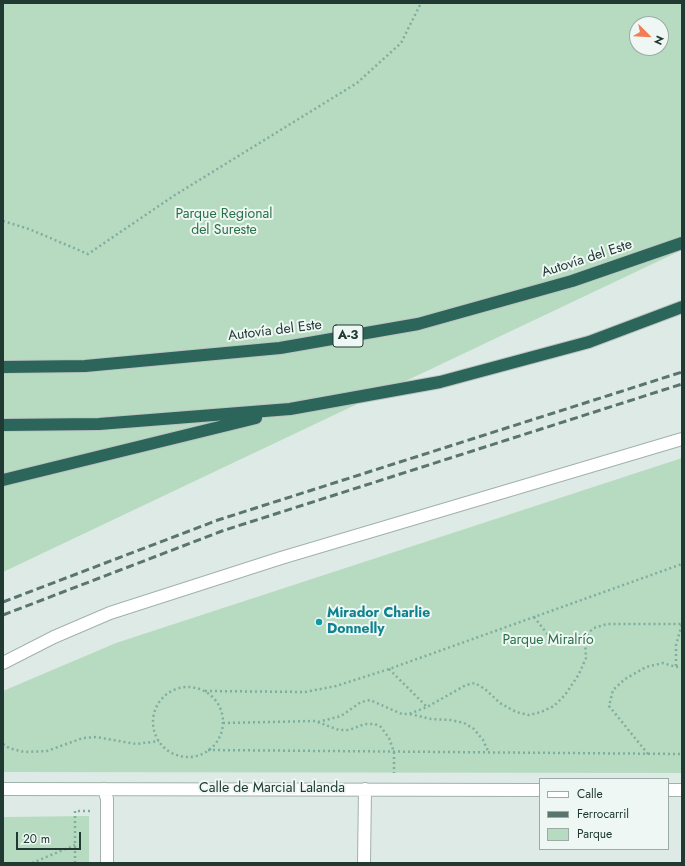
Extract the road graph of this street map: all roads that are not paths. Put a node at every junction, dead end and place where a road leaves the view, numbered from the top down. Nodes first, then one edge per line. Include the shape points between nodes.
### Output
1 (682, 243) edge
2 (682, 307) edge
3 (3, 367) edge
4 (290, 410) junction
5 (3, 425) edge
6 (682, 439) edge
7 (3, 480) edge
8 (3, 663) edge
9 (3, 789) edge
10 (104, 789) junction
11 (365, 790) junction
12 (539, 790) edge
13 (669, 790) edge
14 (682, 790) edge
15 (107, 863) edge
16 (364, 863) edge

1 - 3 highway, Autovía del Este / A-3 via 572,281 418,324 280,348 84,366
2 - 4 highway via 589,342 440,382
4 - 5 highway via 99,424
4 - 7 highway
6 - 8 street via 281,558 110,613
9 - 10 street, Calle de Marcial Lalanda
10 - 11 street, Calle de Marcial Lalanda
10 - 15 street via 107,799
11 - 12 street, Calle de Marcial Lalanda
11 - 16 street
13 - 14 street

